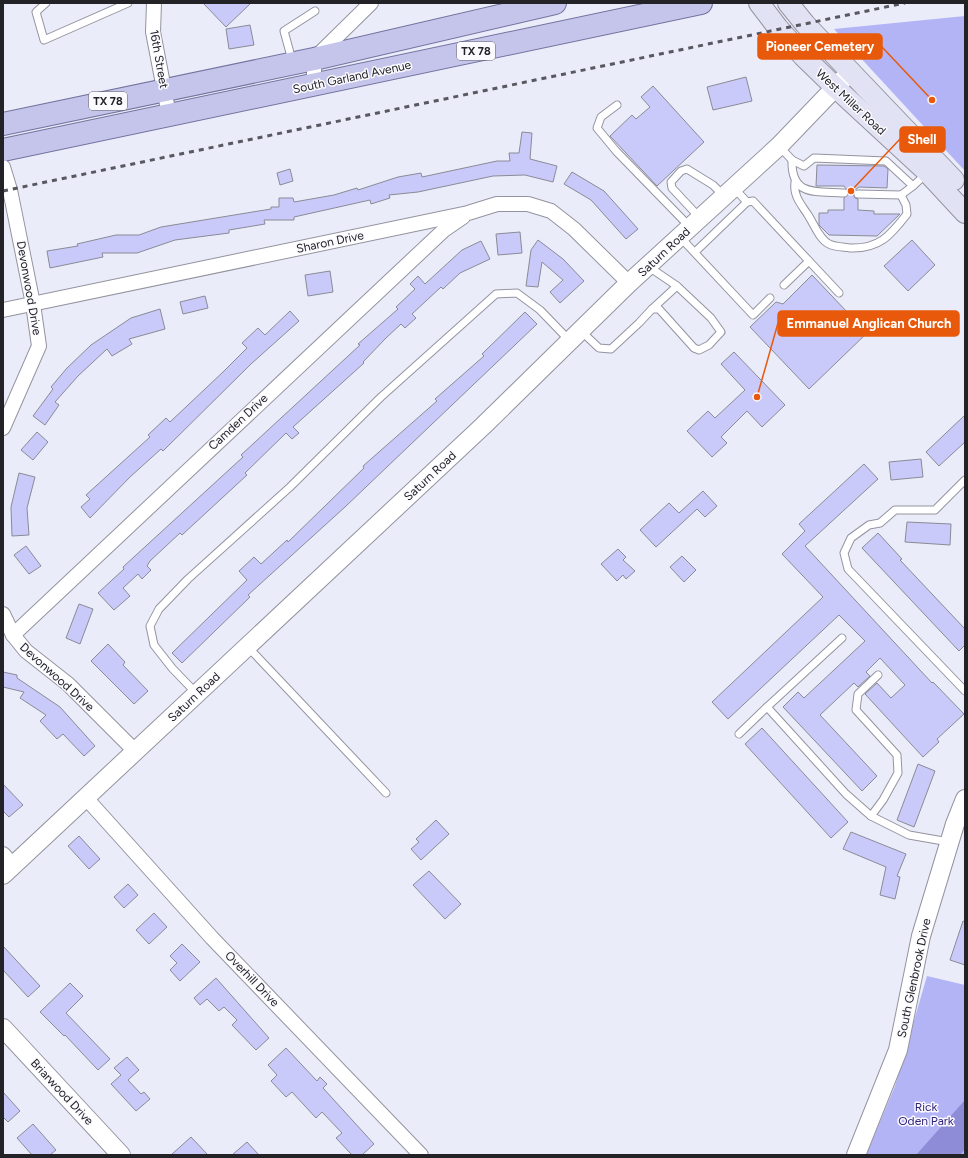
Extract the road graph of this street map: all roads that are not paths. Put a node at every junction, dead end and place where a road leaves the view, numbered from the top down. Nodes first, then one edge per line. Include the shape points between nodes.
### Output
1 (46, 3) edge
2 (128, 3) edge
3 (154, 3) edge
4 (371, 3) edge
5 (555, 3) edge
6 (701, 3) edge
7 (759, 3) edge
8 (788, 3) edge
9 (315, 11) dead end
10 (304, 61) junction
11 (851, 71) junction
12 (314, 85) junction
13 (836, 88) junction
14 (165, 89) junction
15 (617, 105) dead end
16 (169, 115) junction
17 (3, 124) edge
18 (779, 146) junction
19 (3, 150) edge
20 (792, 160) junction
21 (3, 166) edge
22 (927, 172) junction
23 (795, 182) junction
24 (913, 186) junction
25 (729, 192) junction
26 (965, 192) edge
27 (844, 193) dead end
28 (858, 194) dead end
29 (901, 195) junction
30 (748, 202) junction
31 (468, 213) junction
32 (965, 213) edge
33 (690, 227) junction
34 (695, 252) junction
35 (809, 261) junction
36 (648, 266) junction
37 (629, 283) junction
38 (784, 285) dead end
39 (677, 286) junction
40 (839, 293) dead end
41 (770, 298) dead end
42 (33, 304) junction
43 (652, 309) junction
44 (3, 310) edge
45 (576, 336) junction
46 (3, 428) edge
47 (965, 480) edge
48 (3, 614) edge
49 (13, 635) junction
50 (842, 638) dead end
51 (248, 646) junction
52 (878, 675) dead end
53 (965, 691) edge
54 (197, 694) junction
55 (767, 707) junction
56 (739, 734) dead end
57 (136, 752) junction
58 (386, 793) dead end
59 (86, 798) junction
60 (965, 799) edge
61 (871, 816) junction
62 (949, 842) junction
63 (6, 865) edge
64 (3, 1028) edge
65 (122, 1155) edge
66 (421, 1155) edge
67 (856, 1155) edge

1 - 2 lane via 36,12 44,40
3 - 14 street, 16th Street via 153,32
4 - 10 street
5 - 10 main road, TX 78
6 - 12 main road, South Garland Avenue / TX 78
7 - 13 main road, West Miller Road via 783,34
8 - 11 main road, West Miller Road
9 - 10 lane via 284,31
10 - 12 street
10 - 14 main road, TX 78
11 - 13 street, Saturn Road
11 - 26 main road, West Miller Road
12 - 16 main road, South Garland Avenue / TX 78
13 - 18 street, Saturn Road
13 - 22 main road, West Miller Road
14 - 16 street, 16th Street
14 - 17 main road, TX 78
15 - 33 lane via 601,117 597,128
16 - 19 main road, South Garland Avenue / TX 78
18 - 20 lane
18 - 25 street, Saturn Road
20 - 23 lane
20 - 24 lane via 804,166 814,158 886,160
21 - 42 street, Devonwood Drive
22 - 24 lane
22 - 32 main road, West Miller Road
23 - 27 lane via 806,190
23 - 29 lane via 797,198 817,232 829,244 842,247 864,248 876,245 906,214 906,205
24 - 29 lane
25 - 30 lane
25 - 33 street, Saturn Road
25 - 33 lane via 688,169 680,171 671,182 672,188
28 - 29 lane
30 - 34 lane
30 - 35 lane via 753,200
31 - 37 street, Sharon Drive via 497,204 528,204 551,211 574,229
31 - 42 street, Sharon Drive
31 - 49 street, Camden Drive via 444,230
33 - 34 lane
33 - 36 street, Saturn Road
34 - 41 lane via 753,315
35 - 38 lane
35 - 40 lane
36 - 37 street, Saturn Road
36 - 39 lane
37 - 45 street, Saturn Road
39 - 43 lane
39 - 43 lane via 721,332 709,345 699,350 694,348 659,309
42 - 44 street, Sharon Drive
42 - 46 street, Devonwood Drive via 39,346
43 - 45 lane via 611,349 599,348
45 - 51 street, Saturn Road
45 - 54 lane via 517,293 496,294 188,579 159,609 150,626 154,645
47 - 53 lane via 935,510 895,510 880,523 869,525 851,538 844,553 848,569
48 - 49 street, Devonwood Drive
49 - 57 street, Devonwood Drive via 26,651 68,684
50 - 55 lane
51 - 54 street, Saturn Road
51 - 58 lane
52 - 61 lane via 858,694 856,710 897,755 898,773
54 - 57 street, Saturn Road
55 - 56 lane
55 - 61 lane via 846,794
57 - 59 street, Saturn Road
59 - 63 street, Saturn Road
59 - 66 street, Overhill Drive via 212,938
60 - 62 street, South Glenbrook Drive
61 - 62 lane via 909,835
62 - 67 street, South Glenbrook Drive via 921,936 898,1050
64 - 65 street, Briarwood Drive

